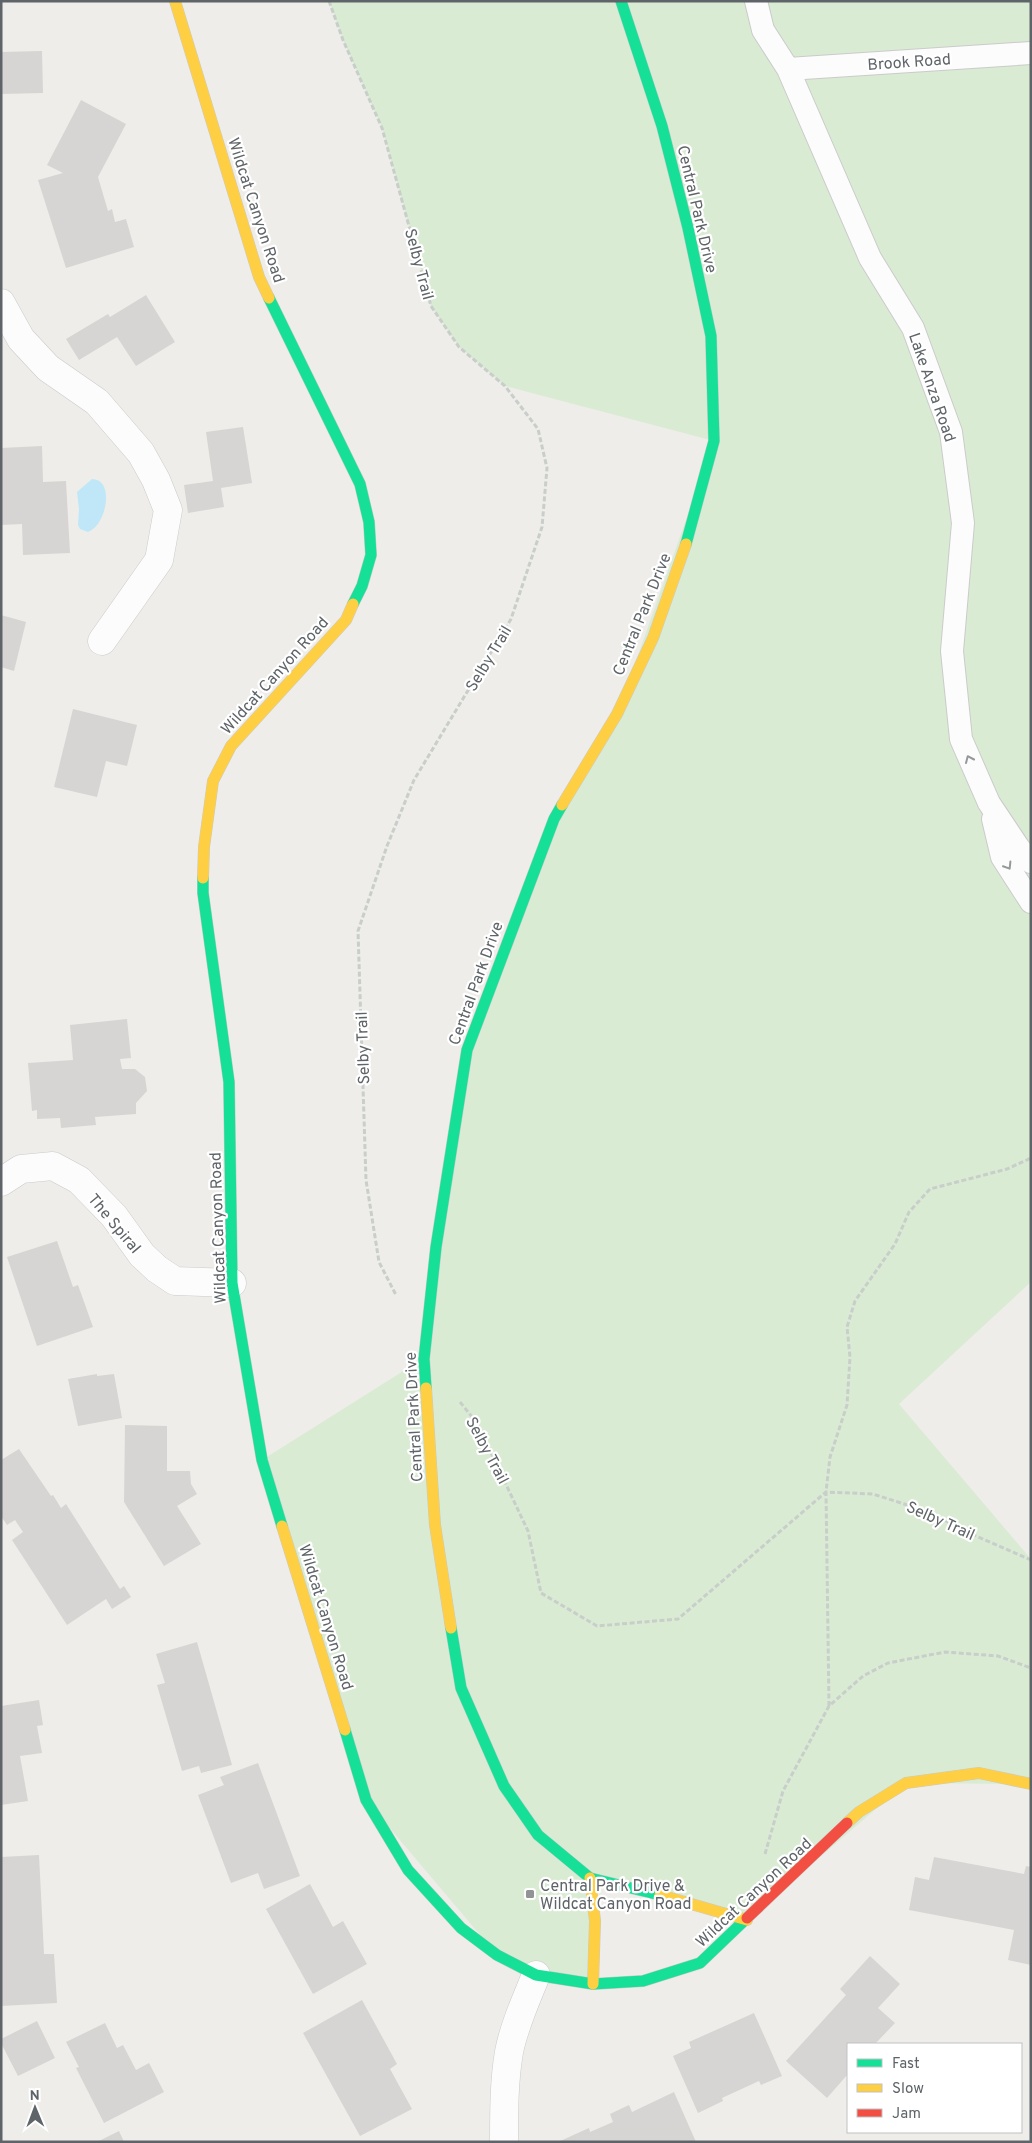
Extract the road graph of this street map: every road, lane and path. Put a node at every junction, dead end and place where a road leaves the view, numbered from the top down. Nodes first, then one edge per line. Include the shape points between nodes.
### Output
1 (175, 1) edge
2 (329, 1) edge
3 (621, 1) edge
4 (756, 1) edge
5 (1031, 53) edge
6 (788, 69) junction
7 (1, 303) edge
8 (102, 641) dead end
9 (989, 803) junction
10 (1031, 862) edge
11 (1031, 902) edge
12 (1031, 1158) edge
13 (1, 1182) edge
14 (232, 1283) junction
15 (400, 1303) dead end
16 (424, 1359) junction
17 (826, 1492) junction
18 (1031, 1560) edge
19 (1031, 1668) edge
20 (829, 1706) junction
21 (1031, 1784) edge
22 (765, 1855) dead end
23 (590, 1878) junction
24 (746, 1920) junction
25 (536, 1975) junction
26 (593, 1984) junction
27 (504, 2142) edge

1 - 14 street, Wildcat Canyon Road via 259,277 360,484 368,522 370,555 362,586 346,620 231,746 213,781 204,847 203,893 229,1082
2 - 15 path, Selby Trail via 382,128 431,306 459,346 505,386 538,429 547,468 542,527 511,619 414,780 358,931 366,1180 378,1262
3 - 16 street, Central Park Drive via 662,126 711,336 714,442 683,557 653,638 617,714 554,819 467,1050 436,1247
4 - 6 lane, Lake Anza Road via 763,30
5 - 6 lane, Brook Road
9 -> 6 lane, Lake Anza Road via 961,739 952,651 963,523 952,432 913,328 870,258
7 - 8 street via 21,339 48,368 97,402 141,453 168,510 159,560
9 - 10 lane, Lake Anza Road
9 -> 11 lane, Lake Anza Road via 1002,857
12 - 17 path via 1007,1169 930,1189 909,1212 895,1244 855,1301 847,1327 850,1357 847,1406 830,1457
13 - 14 street, The Spiral via 21,1169 53,1166 78,1180 114,1216 142,1255 157,1269 176,1281
14 - 25 street, Wildcat Canyon Road via 262,1460 366,1800 408,1870 461,1928 497,1955
16 - 17 path, Selby Trail via 478,1424 528,1530 541,1593 597,1626 678,1619
16 - 23 street, Central Park Drive via 435,1525 461,1688 504,1786 538,1835
17 - 18 path, Selby Trail via 873,1494 926,1511
17 - 20 path
19 - 20 path via 998,1656 945,1652 888,1663 863,1676
20 - 22 path via 783,1791
21 - 24 street, Wildcat Canyon Road via 979,1773 906,1783 859,1812
23 - 24 street, Central Park Drive
23 - 26 street via 595,1921
24 - 26 street, Wildcat Canyon Road via 700,1963 643,1981
25 - 26 street, Wildcat Canyon Road
25 - 27 street via 509,2052

